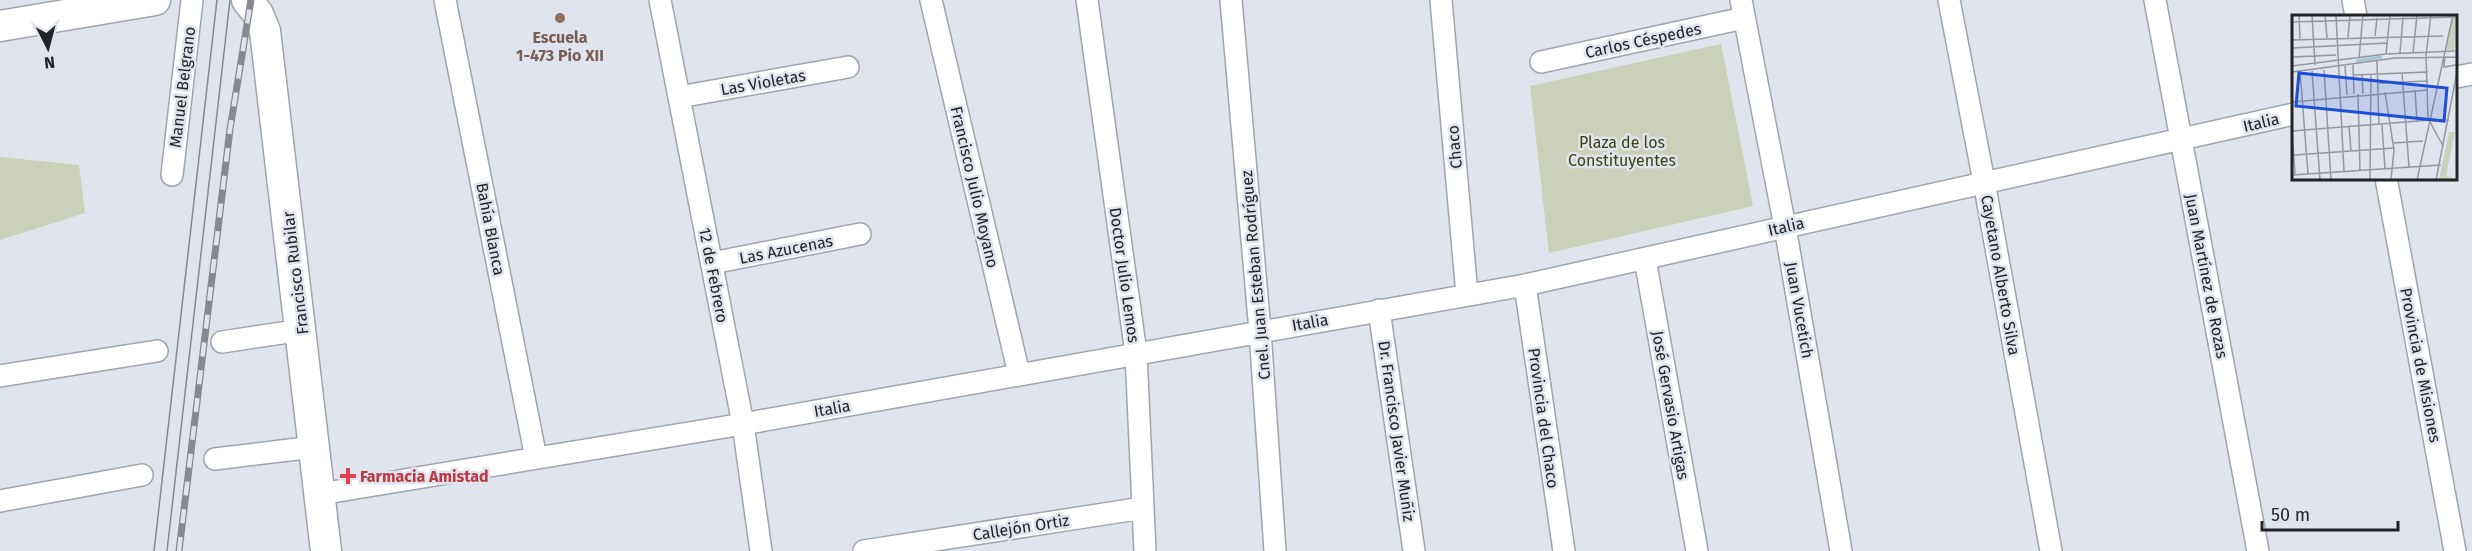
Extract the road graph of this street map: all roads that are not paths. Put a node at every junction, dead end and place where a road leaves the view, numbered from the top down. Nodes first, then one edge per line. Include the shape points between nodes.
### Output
1 (155, 0) edge
2 (192, 0) edge
3 (247, 0) edge
4 (445, 0) edge
5 (660, 0) edge
6 (931, 0) edge
7 (1087, 0) edge
8 (1231, 0) edge
9 (1442, 0) edge
10 (1949, 0) edge
11 (2155, 0) edge
12 (2353, 0) edge
13 (1743, 9) edge
14 (2356, 15) edge
15 (0, 26) edge
16 (1541, 62) dead end
17 (848, 67) dead end
18 (2472, 74) edge
19 (2457, 77) edge
20 (679, 97) junction
21 (2292, 114) edge
22 (2181, 140) junction
23 (171, 174) dead end
24 (2386, 180) edge
25 (1984, 182) junction
26 (1785, 227) junction
27 (860, 234) dead end
28 (1645, 258) junction
29 (712, 263) junction
30 (1525, 285) junction
31 (1467, 295) junction
32 (1379, 310) junction
33 (302, 330) junction
34 (1260, 331) junction
35 (222, 342) dead end
36 (157, 351) dead end
37 (1136, 353) junction
38 (1019, 374) junction
39 (0, 376) edge
40 (743, 424) junction
41 (314, 447) junction
42 (536, 458) junction
43 (215, 459) dead end
44 (142, 476) dead end
45 (320, 494) junction
46 (0, 501) edge
47 (1143, 508) junction
48 (326, 551) edge
49 (761, 551) edge
50 (864, 551) edge
51 (1145, 551) edge
52 (1275, 551) edge
53 (1414, 551) edge
54 (1564, 551) edge
55 (1697, 551) edge
56 (1841, 551) edge
57 (2051, 551) edge
58 (2258, 551) edge
59 (2455, 551) edge

1 - 15 main road
2 - 23 street, Manuel Belgrano
3 - 33 main road, Francisco Rubilar via 265,31
4 - 42 street, Bahía Blanca
5 - 20 street, 12 de Febrero
6 - 38 street, Francisco Julio Moyano
7 - 37 street, Doctor Julio Lemos
8 - 34 street, Cnel. Juan Esteban Rodríguez
9 - 31 street, Chaco
10 - 25 street, Cayetano Alberto Silva
11 - 22 street, Juan Martínez de Rozas
12 - 14 street
13 - 16 street, Carlos Céspedes
13 - 26 street, Juan Vucetich
17 - 20 street, Las Violetas
18 - 19 street
20 - 29 street, 12 de Febrero
21 - 22 street, Italia
22 - 25 street, Italia
22 - 58 street, Juan Martínez de Rozas
24 - 59 street, Provincia de Misiones
25 - 26 street, Italia
25 - 57 street, Cayetano Alberto Silva
26 - 28 street, Italia
26 - 56 street, Juan Vucetich
27 - 29 street, Las Azucenas
28 - 30 street, Italia
28 - 55 street, José Gervasio Artigas
29 - 40 street, 12 de Febrero
30 - 31 street, Italia
30 - 54 street, Provincia del Chaco
31 - 32 street, Italia
32 - 34 street, Italia
32 - 53 street, Dr. Francisco Javier Muñiz
33 - 35 street
33 - 41 main road, Francisco Rubilar
34 - 37 street, Italia
34 - 52 street, Cnel. Juan Esteban Rodríguez
36 - 39 street
37 - 38 street, Italia
37 - 47 street, Doctor Julio Lemos
38 - 40 street, Italia
40 - 42 street, Italia
40 - 49 street, 12 de Febrero
41 - 43 street
41 - 45 main road, Francisco Rubilar
42 - 45 street, Italia
44 - 46 street
45 - 48 main road, Francisco Rubilar
47 - 50 street, Callejón Ortiz
47 - 51 street, Doctor Julio Lemos

